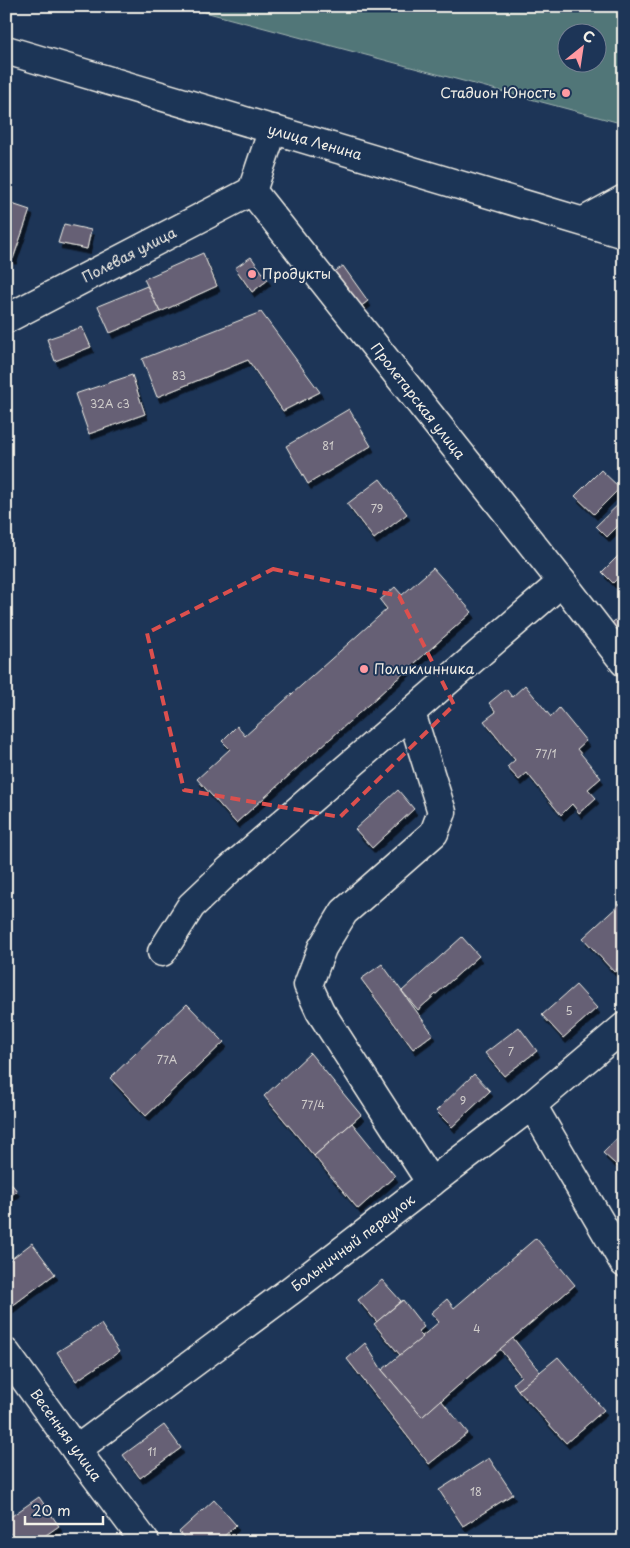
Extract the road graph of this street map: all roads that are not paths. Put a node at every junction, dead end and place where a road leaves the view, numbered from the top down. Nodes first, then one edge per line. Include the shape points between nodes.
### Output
1 (6, 50) edge
2 (273, 130) junction
3 (252, 191) junction
4 (624, 199) edge
5 (584, 221) junction
6 (624, 234) edge
7 (6, 319) edge
8 (562, 582) junction
9 (624, 662) edge
10 (411, 713) junction
11 (162, 952) dead end
12 (624, 1027) edge
13 (532, 1105) junction
14 (431, 1183) junction
15 (624, 1262) edge
16 (6, 1353) edge
17 (76, 1450) junction
18 (145, 1542) edge

1 - 2 street, улица Ленина
2 - 3 street
2 - 5 street, улица Ленина
3 - 7 street, Полевая улица
3 - 8 street, Пролетарская улица
4 - 5 street
5 - 6 street, улица Ленина
8 - 9 street, Пролетарская улица
8 - 10 street
10 - 11 street via 191,906
10 - 14 street via 442,812 434,833 344,912 322,948 308,985 320,1011
12 - 13 street, Больничный переулок
13 - 14 street, Больничный переулок
13 - 15 street
14 - 17 street, Больничный переулок
16 - 17 street, Весенняя улица
17 - 18 street, Весенняя улица

